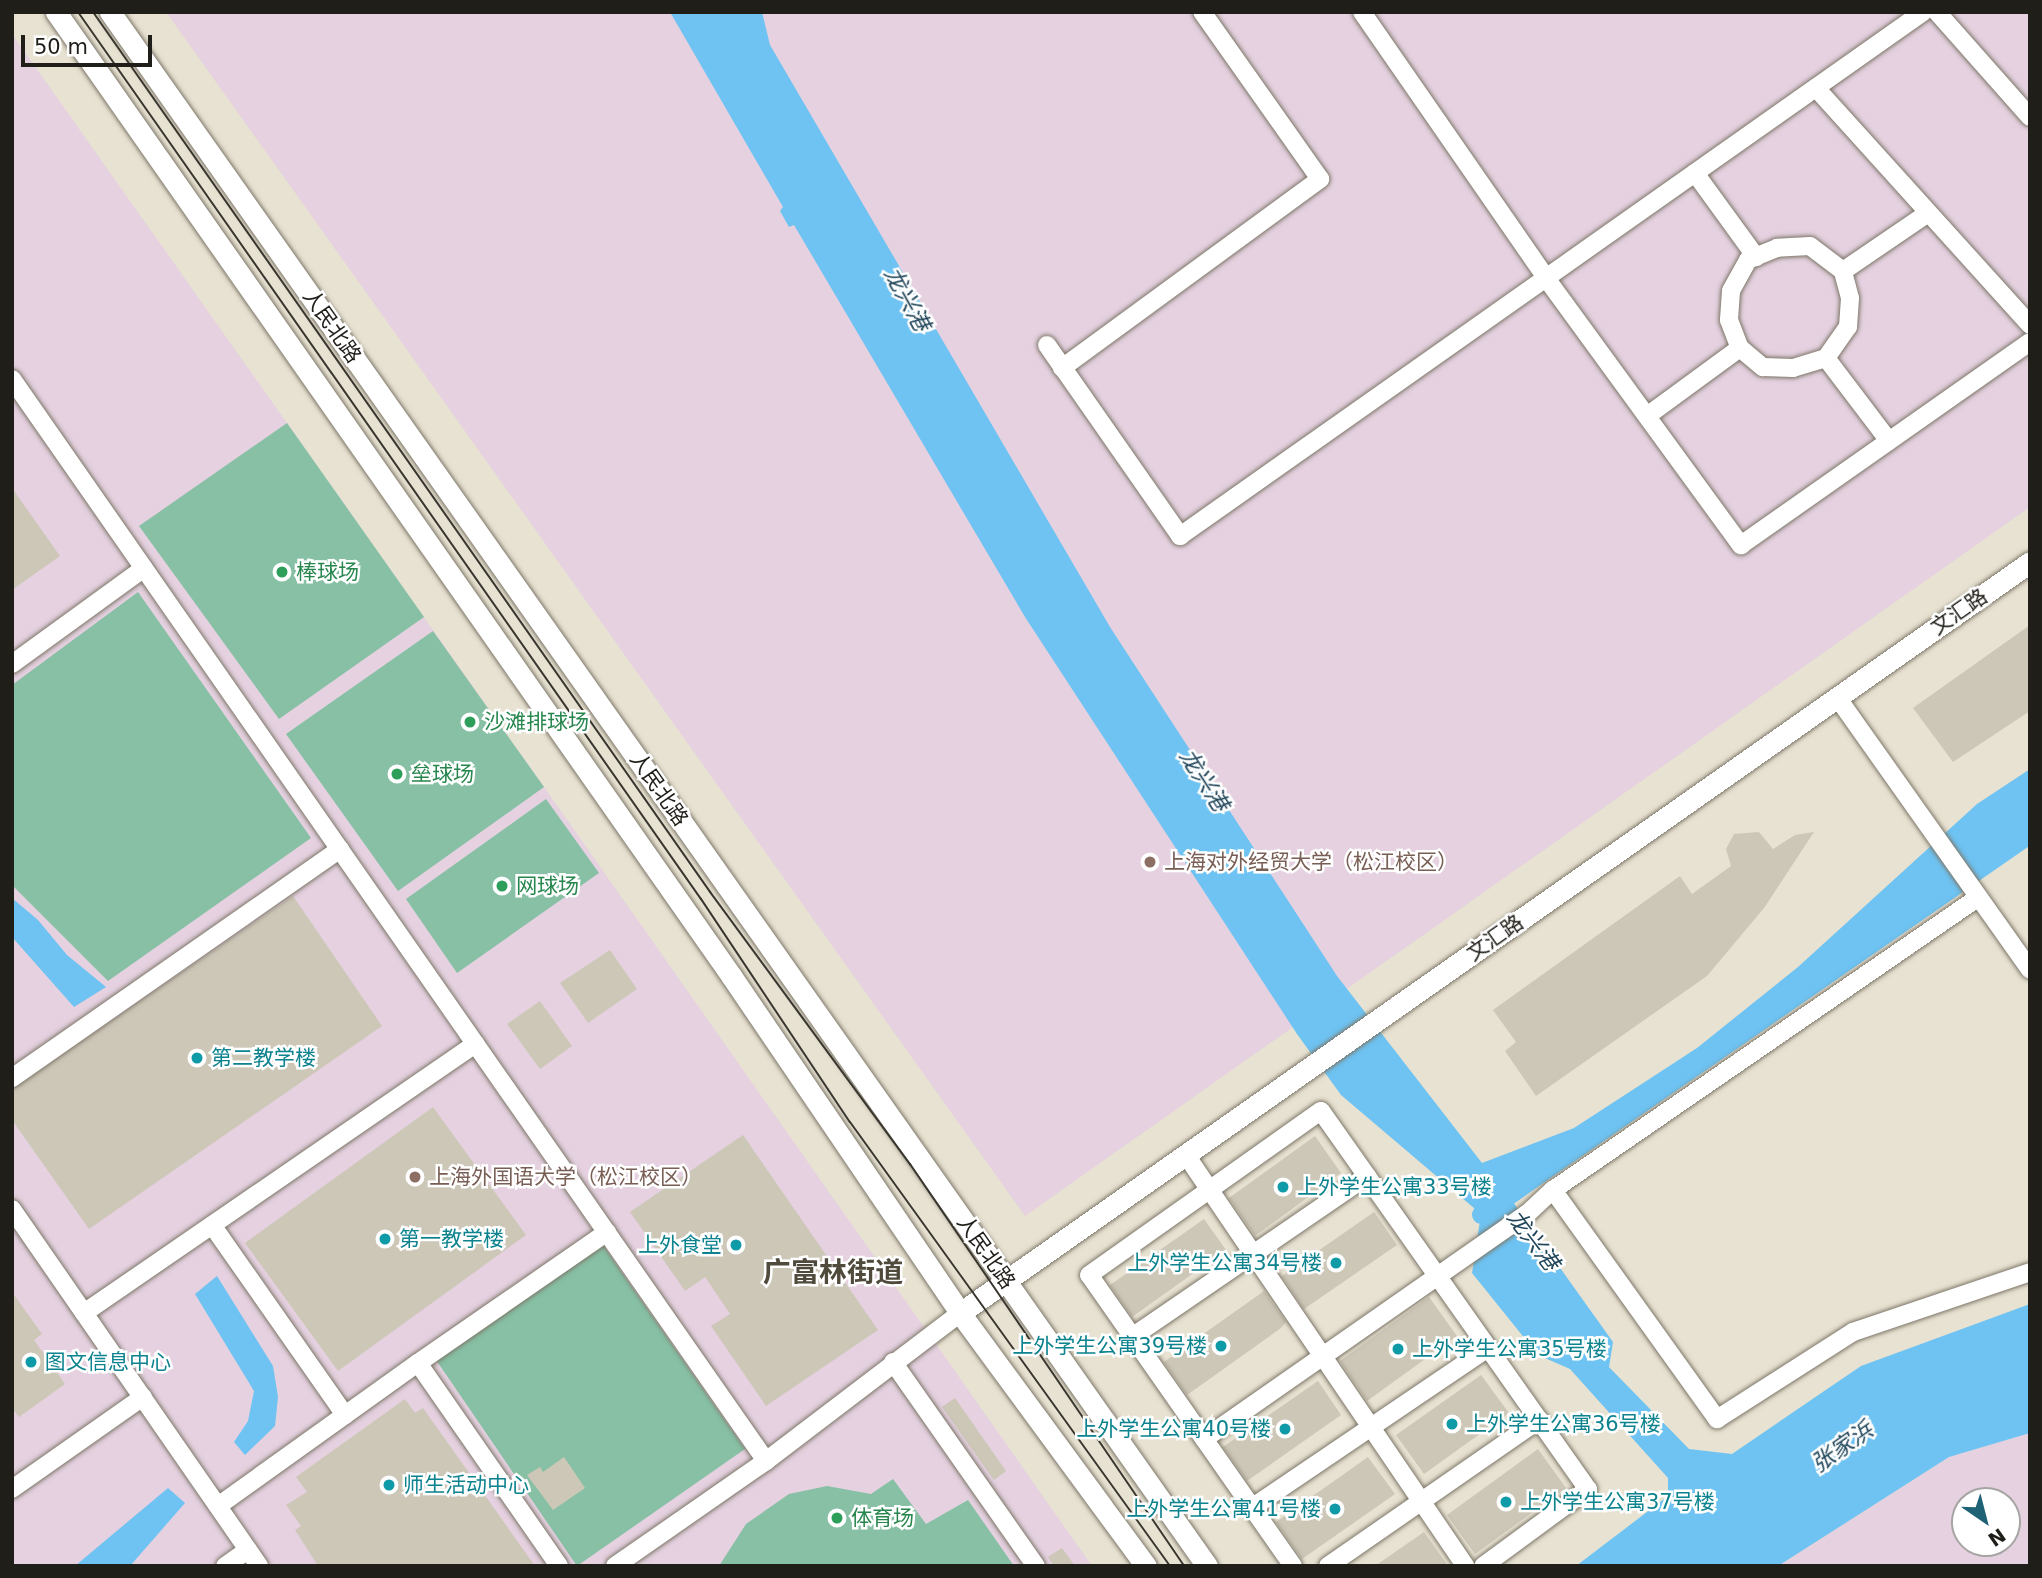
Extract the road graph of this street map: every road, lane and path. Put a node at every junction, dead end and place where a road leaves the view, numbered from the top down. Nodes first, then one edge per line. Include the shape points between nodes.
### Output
1 (56, 12) edge
2 (110, 12) edge
3 (1202, 12) edge
4 (1362, 12) edge
5 (1923, 12) edge
6 (1937, 12) edge
7 (1816, 88) junction
8 (2030, 117) edge
9 (1695, 173) junction
10 (1928, 213) junction
11 (1756, 257) junction
12 (1843, 271) junction
13 (1546, 278) junction
14 (2030, 326) edge
15 (2030, 342) edge
16 (1047, 345) dead end
17 (1740, 348) junction
18 (1826, 358) junction
19 (1062, 368) junction
20 (12, 379) edge
21 (1647, 416) junction
22 (1889, 441) junction
23 (2030, 562) edge
24 (144, 568) junction
25 (12, 664) edge
26 (1836, 697) junction
27 (340, 849) junction
28 (1976, 899) junction
29 (2030, 970) edge
30 (476, 1044) junction
31 (12, 1077) edge
32 (1186, 1155) junction
33 (1367, 1176) junction
34 (1553, 1190) junction
35 (1209, 1192) junction
36 (12, 1209) edge
37 (212, 1225) junction
38 (607, 1232) junction
39 (1251, 1255) junction
40 (2030, 1272) edge
41 (1438, 1276) junction
42 (1007, 1281) junction
43 (84, 1313) junction
44 (960, 1313) junction
45 (1132, 1337) junction
46 (1488, 1348) junction
47 (1321, 1358) junction
48 (893, 1362) junction
49 (418, 1363) junction
50 (142, 1397) junction
51 (345, 1415) junction
52 (1539, 1420) junction
53 (1370, 1428) junction
54 (1205, 1439) junction
55 (766, 1461) junction
56 (12, 1489) edge
57 (1421, 1502) junction
58 (218, 1506) junction
59 (1253, 1507) junction
60 (248, 1549) junction
61 (225, 1566) edge
62 (259, 1566) edge
63 (559, 1566) edge
64 (615, 1566) edge
65 (1036, 1566) edge
66 (1146, 1566) edge
67 (1207, 1566) edge
68 (1293, 1566) edge
69 (1328, 1566) edge
70 (1465, 1566) edge
71 (1483, 1566) edge

1 - 44 main road via 716,954
2 - 42 main road, 人民北路
3 - 19 street via 1320,179
4 - 13 street
5 - 7 street
6 - 8 street
7 - 9 street
7 - 10 street
9 - 11 street
9 - 13 street
10 - 12 street
10 - 14 street
11 - 12 street via 1777,248 1810,246
11 - 17 street via 1740,270 1731,292 1729,320
12 - 18 street via 1850,298 1848,327
13 - 19 street via 1180,536
13 - 21 street
15 - 22 street
16 - 19 street
17 - 18 street via 1763,367 1793,368
17 - 21 street
18 - 22 street
20 - 24 street
21 - 22 street via 1741,545
23 - 26 main road, 文汇路
24 - 25 street
24 - 27 street
26 - 28 street
26 - 32 main road, 文汇路
27 - 30 street
27 - 31 street
28 - 29 street
28 - 34 street
30 - 37 street
30 - 38 street
32 - 35 street
32 - 42 main road, 文汇路
33 - 35 street via 1321,1111
33 - 39 street
33 - 41 street
34 - 40 street via 1717,1419 1853,1332
34 - 41 street
35 - 39 street
35 - 45 street via 1089,1275
36 - 43 street
37 - 43 street
37 - 51 street
38 - 49 street
38 - 55 street
39 - 45 street
39 - 47 street
41 - 46 street
41 - 47 street
42 - 44 main road, 文汇路
42 - 67 main road, 人民北路
43 - 50 street
44 - 48 street
44 - 66 main road
45 - 54 street
46 - 52 street
46 - 53 street
47 - 53 street
47 - 54 street
48 - 55 street
48 - 65 street
49 - 51 street
49 - 63 street
50 - 56 street
50 - 58 street
51 - 58 street
52 - 57 street
52 - 71 street via 1588,1489
53 - 57 street
53 - 59 street
54 - 59 street
55 - 64 street
57 - 69 street
57 - 70 street
58 - 60 street
59 - 68 street
60 - 61 street
60 - 62 street

